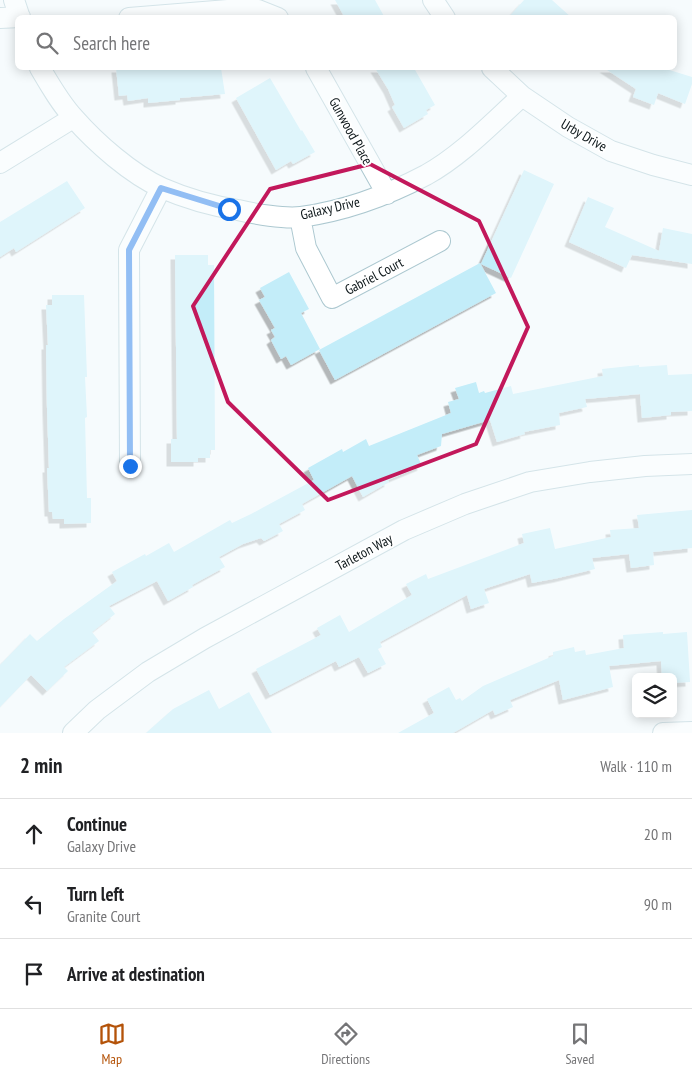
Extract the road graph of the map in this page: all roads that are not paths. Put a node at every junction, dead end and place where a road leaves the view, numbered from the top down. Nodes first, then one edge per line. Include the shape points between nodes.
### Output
1 (14, 0) edge
2 (433, 0) edge
3 (19, 15) edge
4 (162, 15) edge
5 (270, 15) edge
6 (444, 15) edge
7 (15, 17) edge
8 (0, 18) edge
9 (41, 70) edge
10 (317, 70) edge
11 (494, 70) edge
12 (522, 96) junction
13 (73, 118) junction
14 (0, 163) edge
15 (692, 175) edge
16 (161, 188) junction
17 (386, 194) junction
18 (300, 217) junction
19 (440, 241) dead end
20 (692, 464) edge
21 (130, 466) dead end
22 (692, 732) edge
23 (73, 733) edge
24 (663, 733) edge

1 - 3 street
2 - 6 street
4 - 5 street via 240,8
7 - 8 street
9 - 13 street, Galaxy Drive
10 - 17 street, Gunwood Place
11 - 12 street, Urby Drive
12 - 15 street, Urby Drive via 610,151
12 - 17 street, Galaxy Drive via 455,156
13 - 14 street
13 - 16 street, Galaxy Drive via 123,164
16 - 18 street, Galaxy Drive via 229,209
16 - 21 street via 129,250
17 - 18 street, Galaxy Drive
18 - 19 street, Gabriel Court via 306,248 332,298
20 - 23 street, Tarleton Way via 590,472 530,482 465,504 404,530 156,667 96,710
22 - 24 street

